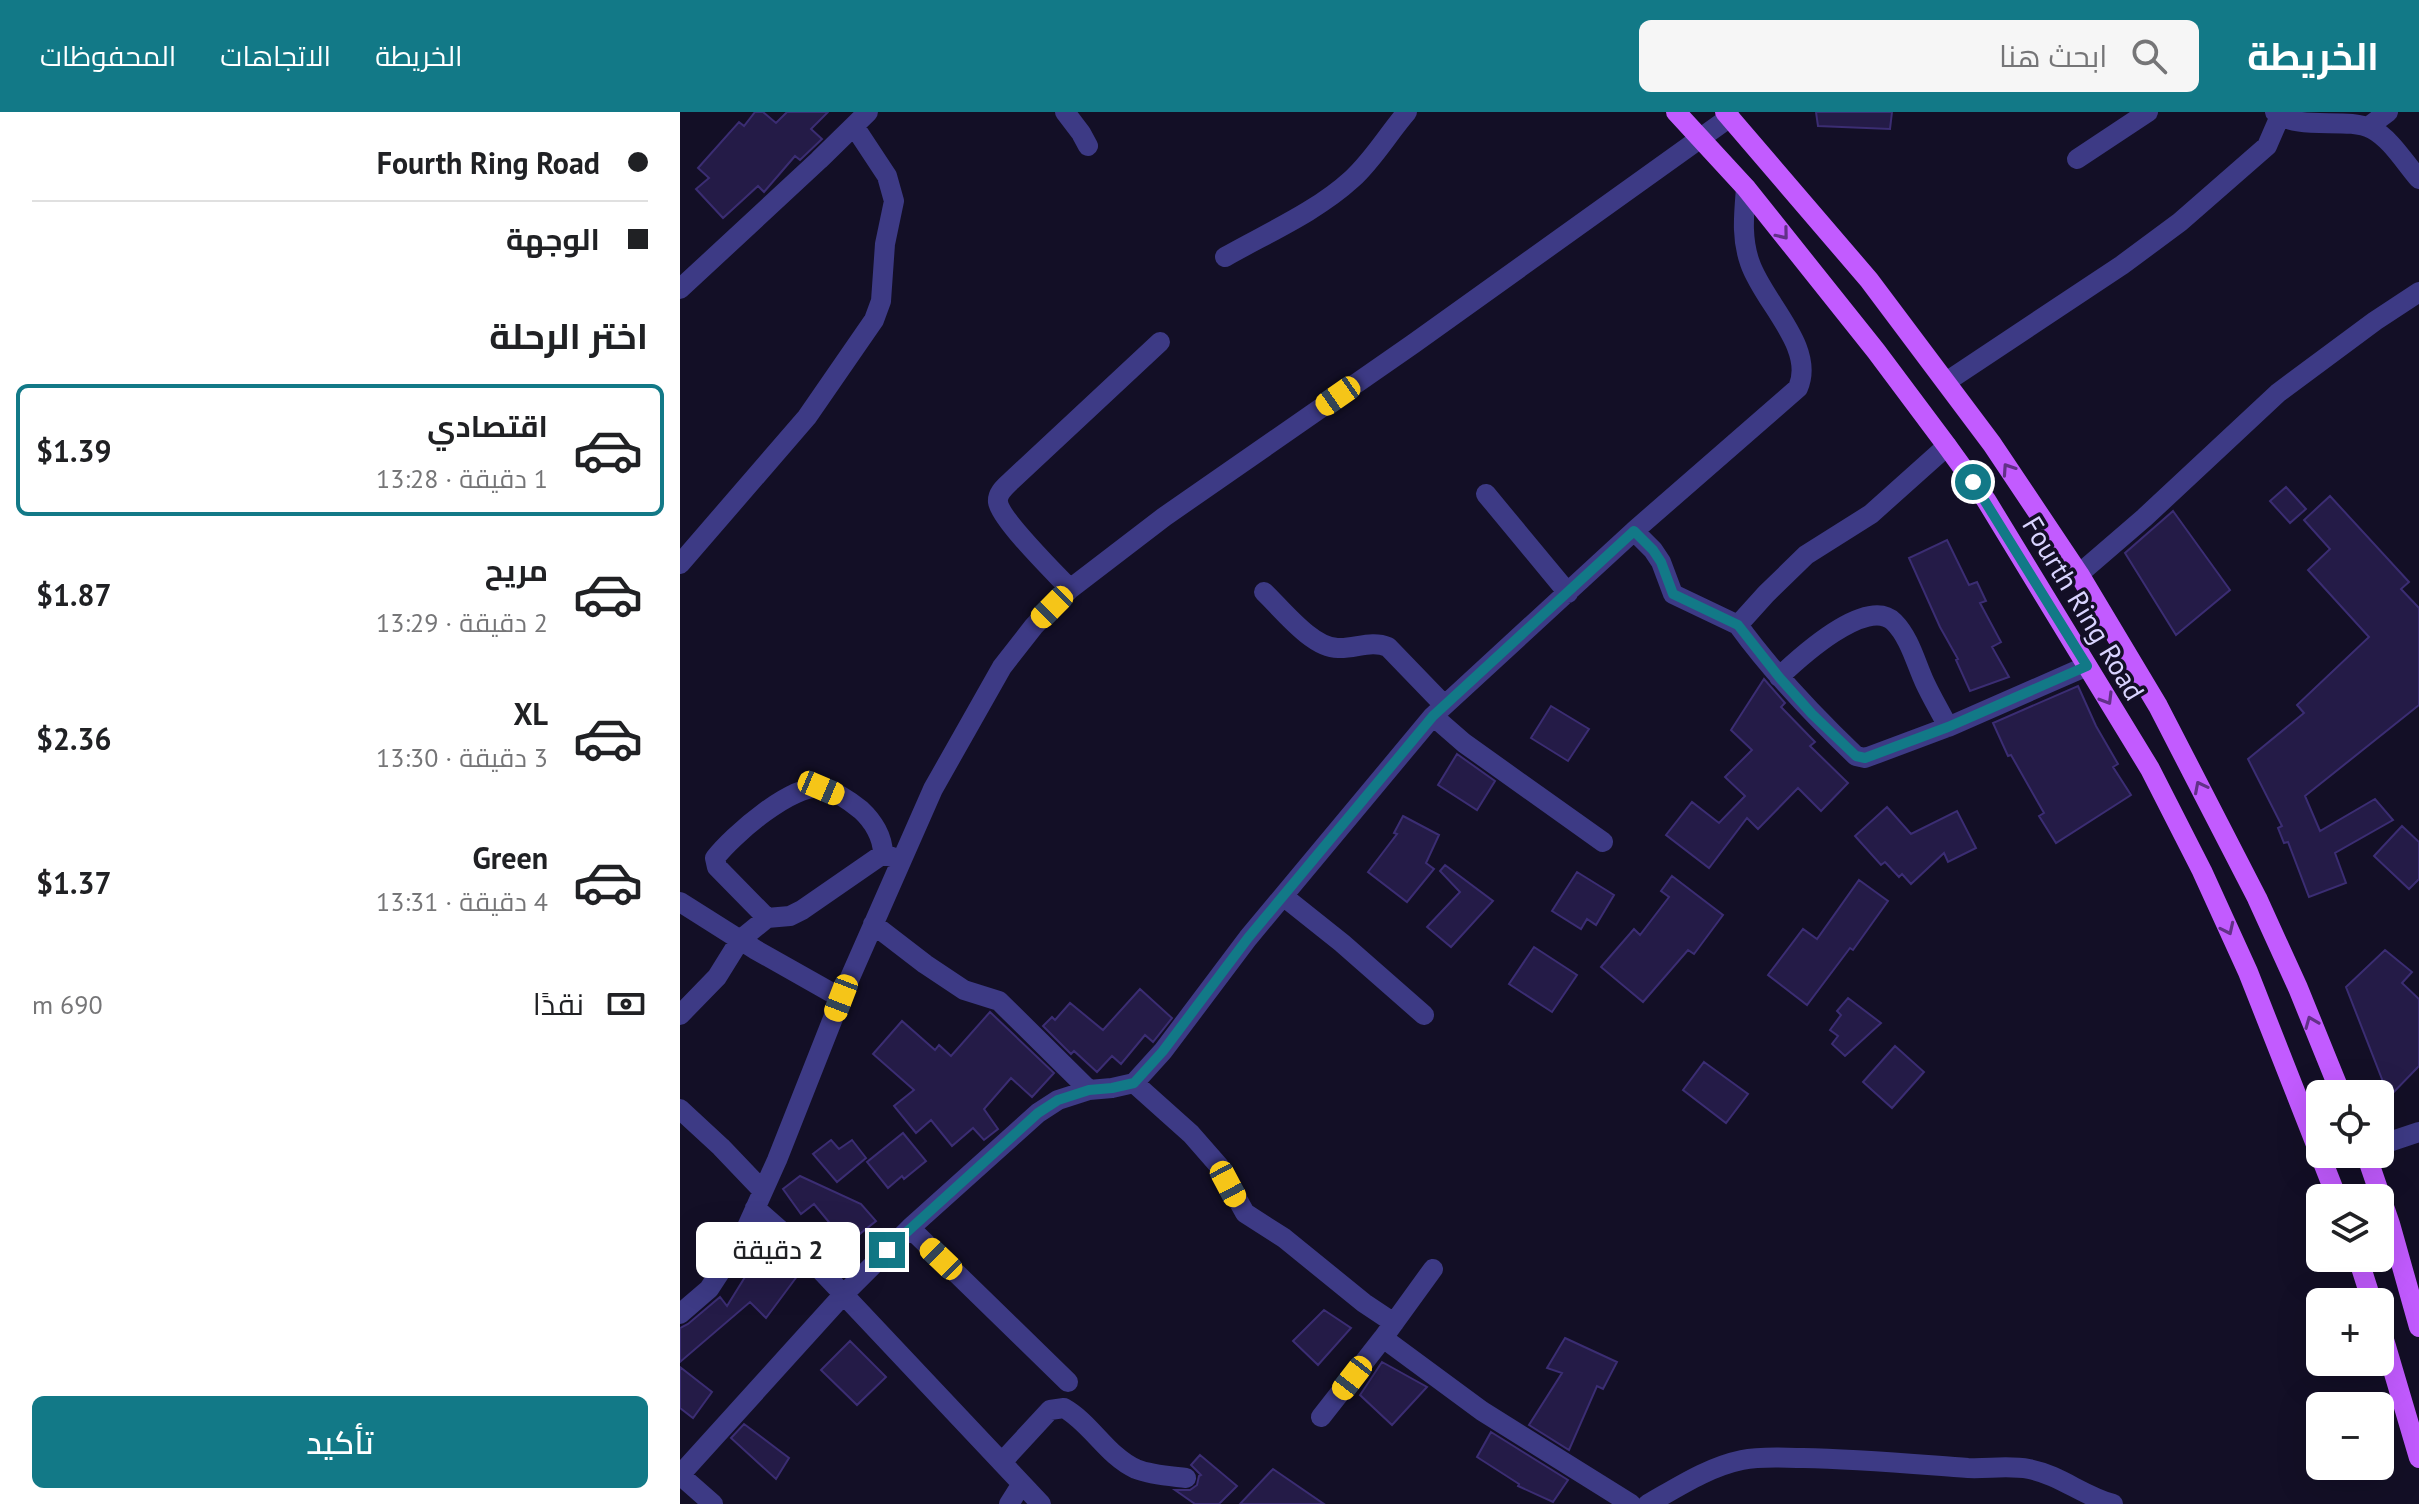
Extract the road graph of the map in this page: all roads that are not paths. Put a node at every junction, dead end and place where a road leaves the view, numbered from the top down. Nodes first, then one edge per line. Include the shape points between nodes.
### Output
1 (1065, 112) edge
2 (1407, 112) edge
3 (1676, 112) edge
4 (2148, 112) edge
5 (2388, 112) edge
6 (2278, 114) edge
7 (1728, 115) edge
8 (861, 119) edge
9 (2368, 127) junction
10 (1699, 138) junction
11 (1088, 146) dead end
12 (2077, 159) dead end
13 (2419, 179) edge
14 (1746, 188) junction
15 (1225, 257) dead end
16 (680, 289) edge
17 (2419, 292) edge
18 (1160, 342) dead end
19 (1946, 382) junction
20 (1947, 446) junction
21 (1486, 494) dead end
22 (1634, 531) junction
23 (680, 564) edge
24 (2079, 574) junction
25 (1070, 589) junction
26 (1264, 592) dead end
27 (1568, 593) junction
28 (1738, 625) junction
29 (2087, 666) junction
30 (1779, 677) junction
31 (1439, 711) junction
32 (1948, 727) junction
33 (1603, 842) dead end
34 (892, 857) junction
35 (1283, 896) junction
36 (680, 902) edge
37 (767, 918) junction
38 (873, 924) junction
39 (740, 940) junction
40 (841, 998) junction
41 (680, 1015) edge
42 (1424, 1015) dead end
43 (2335, 1080) edge
44 (1134, 1083) junction
45 (1089, 1090) junction
46 (680, 1109) edge
47 (2419, 1132) edge
48 (2394, 1140) edge
49 (2331, 1184) edge
50 (759, 1199) junction
51 (910, 1228) junction
52 (2394, 1252) edge
53 (1433, 1269) dead end
54 (843, 1295) junction
55 (680, 1314) edge
56 (2419, 1327) edge
57 (1389, 1330) junction
58 (2394, 1373) edge
59 (1068, 1382) dead end
60 (1321, 1417) dead end
61 (2419, 1458) edge
62 (1002, 1462) junction
63 (680, 1475) edge
64 (1186, 1478) dead end
65 (1021, 1485) junction
66 (713, 1504) edge
67 (1009, 1504) edge
68 (1041, 1504) edge
69 (1631, 1504) edge
70 (1648, 1504) edge
71 (2113, 1504) edge

1 - 11 street
2 - 15 street via 1341,189
3 - 10 main road, Fourth Ring Road
4 - 12 street
5 - 9 street
6 - 9 street via 2293,121
6 - 19 street via 2267,146 2180,222
7 - 10 street
7 - 19 main road, Fourth Ring Road via 1869,280
8 - 16 street
8 - 23 street via 894,201 874,320 807,417
9 - 13 street
10 - 14 main road, Fourth Ring Road
10 - 25 street
14 -> 20 main road, Fourth Ring Road
14 - 22 street via 1744,244 1750,265 1796,345 1802,379 1788,398
17 - 24 street via 2278,393
18 - 25 street via 998,497 1006,519
24 -> 19 main road, Fourth Ring Road
20 - 28 street via 1871,514 1806,555
20 - 29 main road, Fourth Ring Road
21 - 27 street
22 - 27 street
22 - 28 street via 1661,562 1673,594
43 -> 24 main road, Fourth Ring Road via 2257,898 2158,706
25 - 34 street via 1002,667
26 - 31 street via 1327,648 1388,647
27 - 31 street
28 - 30 street
29 - 32 street
29 -> 49 main road, Fourth Ring Road via 2150,769 2202,871
30 - 32 street via 1856,756 1865,758
30 - 32 street via 1832,632 1883,617 1893,621 1907,642
31 - 33 street via 1464,743
31 - 35 street
34 - 37 street via 790,916
34 - 37 street via 867,815 847,799 821,788 793,794 733,836 715,858 717,867
34 - 38 street
35 - 42 street
35 - 44 street
36 - 39 street
37 - 39 street
38 - 40 street
38 - 45 street via 964,990 999,1001
39 - 40 street
39 - 41 street via 717,977
40 - 50 street
44 - 45 street
44 - 57 street via 1219,1166 1245,1213 1284,1238
45 - 51 street via 1038,1113
46 - 50 street via 721,1147
47 - 48 street
50 - 54 street
50 - 55 street via 741,1240 709,1289
51 - 54 street
51 - 59 street
52 - 56 main road
53 - 57 street
54 - 62 street
54 - 63 street
57 - 60 street
57 - 69 street via 1482,1411
58 - 61 main road
62 - 64 street via 1050,1410 1064,1408 1136,1469
62 - 65 street
63 - 66 street
65 - 67 street
65 - 68 street
70 - 71 street via 1722,1465 1769,1457 2030,1469

